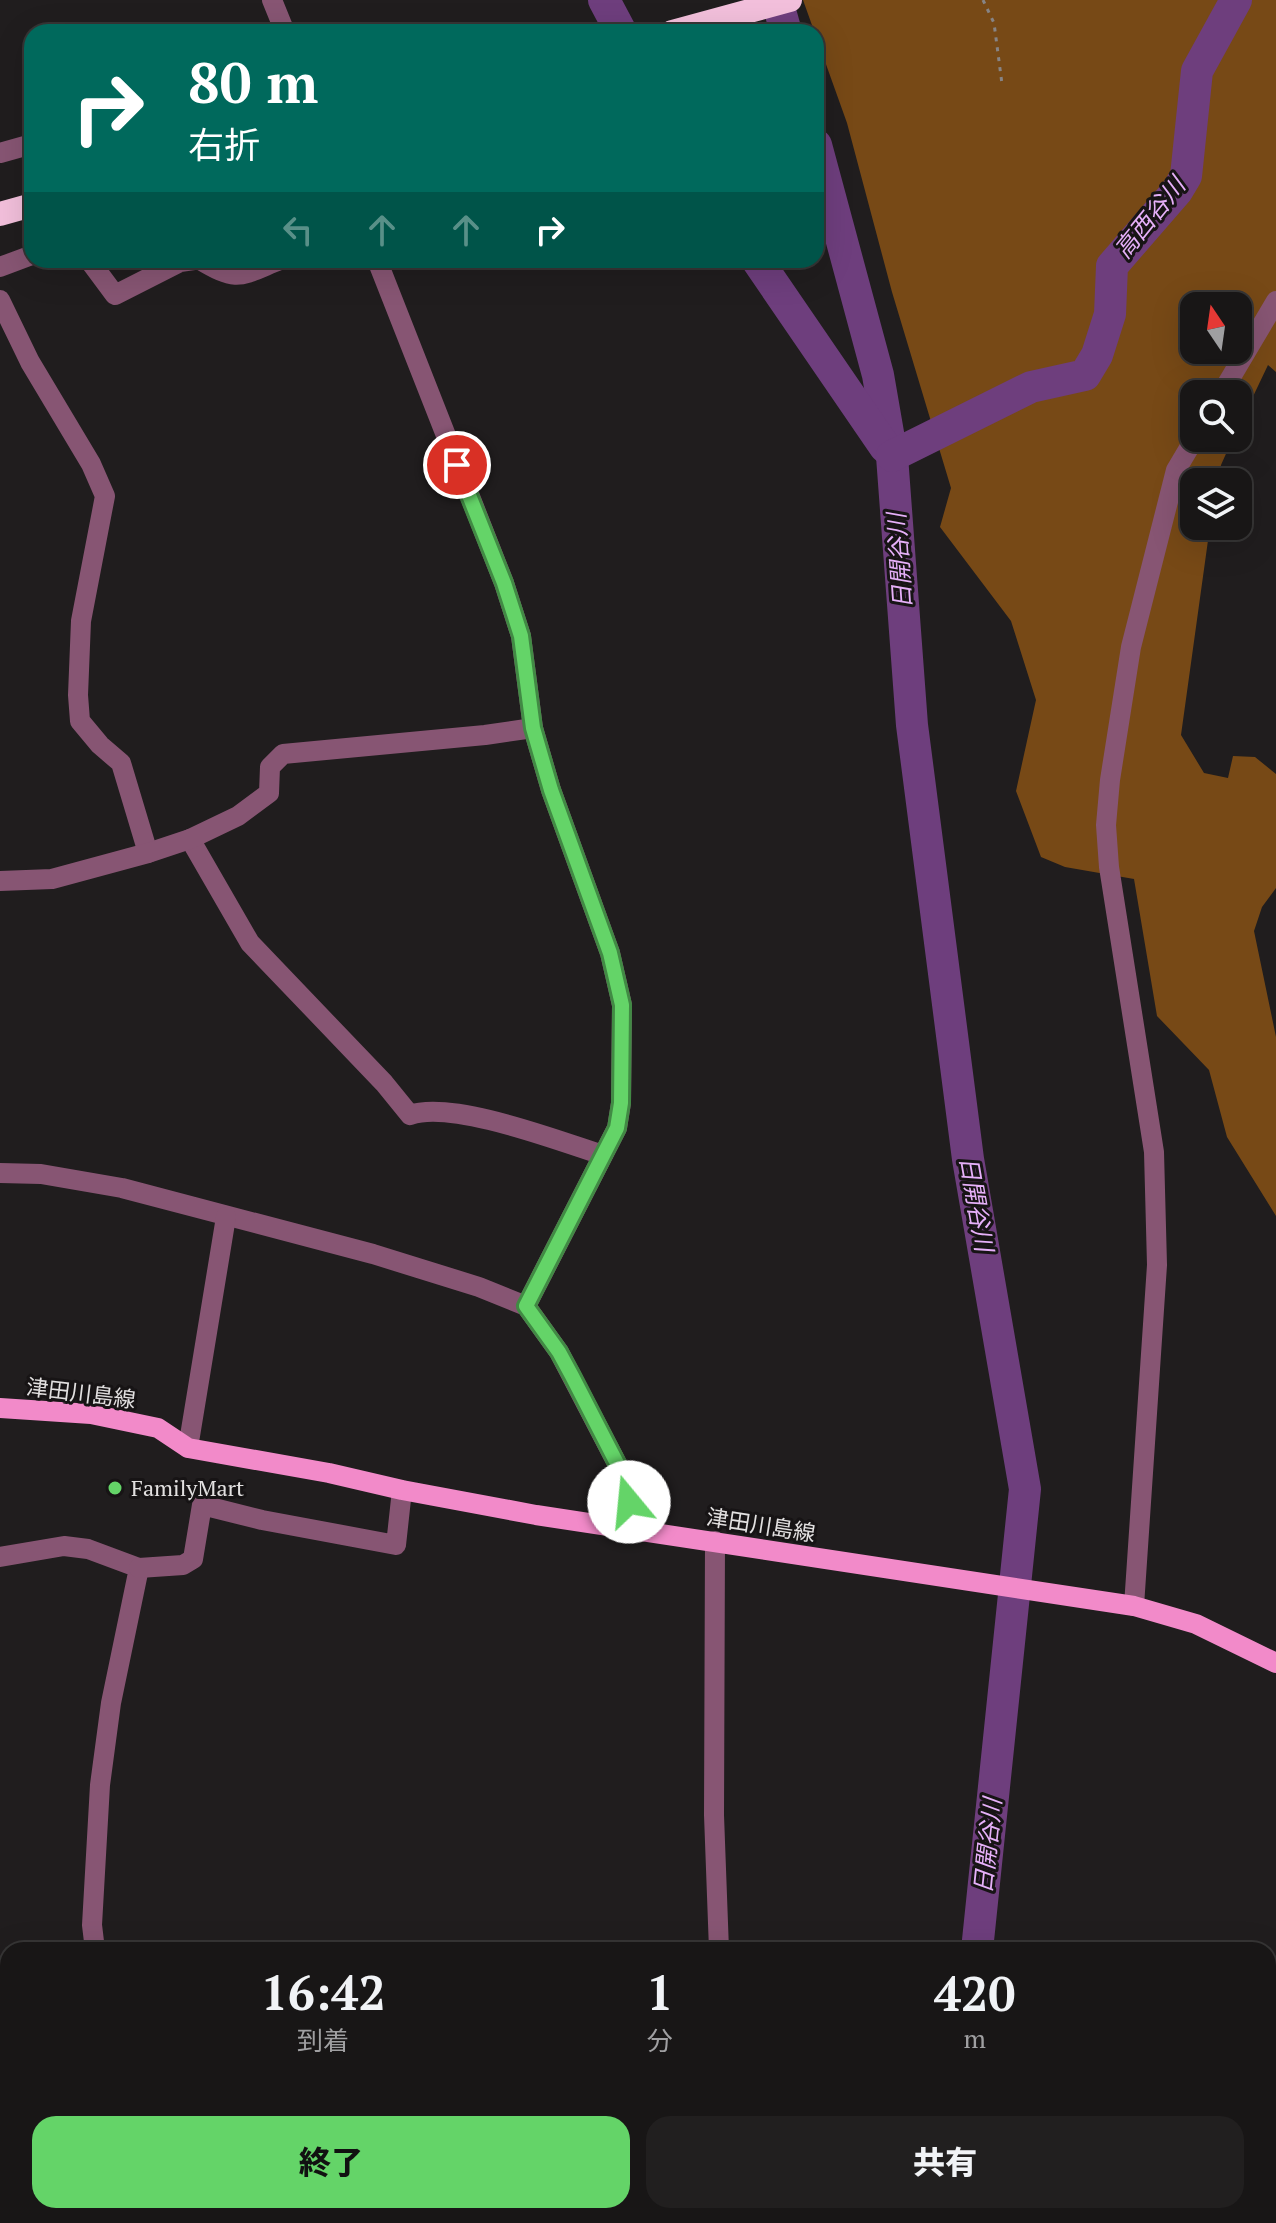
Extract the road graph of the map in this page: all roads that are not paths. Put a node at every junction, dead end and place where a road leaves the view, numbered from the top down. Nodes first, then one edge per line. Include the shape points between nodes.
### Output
1 (272, 0) edge
2 (790, 0) edge
3 (282, 24) edge
4 (702, 24) edge
5 (24, 146) edge
6 (0, 153) edge
7 (24, 207) edge
8 (0, 214) edge
9 (24, 258) edge
10 (0, 267) edge
11 (95, 268) edge
12 (168, 268) edge
13 (213, 268) edge
14 (260, 268) edge
15 (380, 268) edge
16 (0, 300) edge
17 (1276, 301) edge
18 (1229, 380) edge
19 (1187, 452) edge
20 (533, 728) junction
21 (190, 839) junction
22 (148, 853) junction
23 (0, 881) edge
24 (603, 1155) junction
25 (0, 1173) edge
26 (226, 1217) junction
27 (526, 1306) junction
28 (0, 1408) edge
29 (188, 1448) junction
30 (402, 1490) junction
31 (628, 1528) junction
32 (715, 1541) junction
33 (0, 1557) edge
34 (139, 1568) junction
35 (1134, 1606) junction
36 (1276, 1663) edge
37 (94, 1942) edge
38 (719, 1942) edge

1 - 3 street
2 - 4 highway
5 - 6 street
7 - 8 highway
9 - 10 street
11 - 12 street via 115,295
13 - 14 street via 225,275 243,275
15 - 20 street via 513,609
16 - 22 street via 105,496 81,621 80,721 121,763
17 - 18 street
19 - 35 street via 1176,470 1131,647 1106,825 1157,1191 1157,1265
20 - 21 street via 283,754 270,767 269,793 238,816
20 - 24 street via 610,953 622,1005 621,1103 617,1128
21 - 22 street
21 - 24 street via 250,943 410,1115 422,1110 505,1123
22 - 23 street via 52,879
24 - 27 street
25 - 26 street via 41,1174 122,1188
26 - 27 street via 373,1254
26 - 29 street
27 - 31 street via 559,1352 623,1475
28 - 29 main road, 津田川島線 via 91,1414 158,1428
29 - 30 main road, 津田川島線
30 - 31 main road, 津田川島線
30 - 34 street via 396,1545 202,1505 193,1559 183,1565
31 - 32 main road, 津田川島線
32 - 35 main road, 津田川島線
32 - 38 street
33 - 34 street via 64,1546
34 - 37 street via 100,1785
35 - 36 main road, 津田川島線 via 1196,1624

